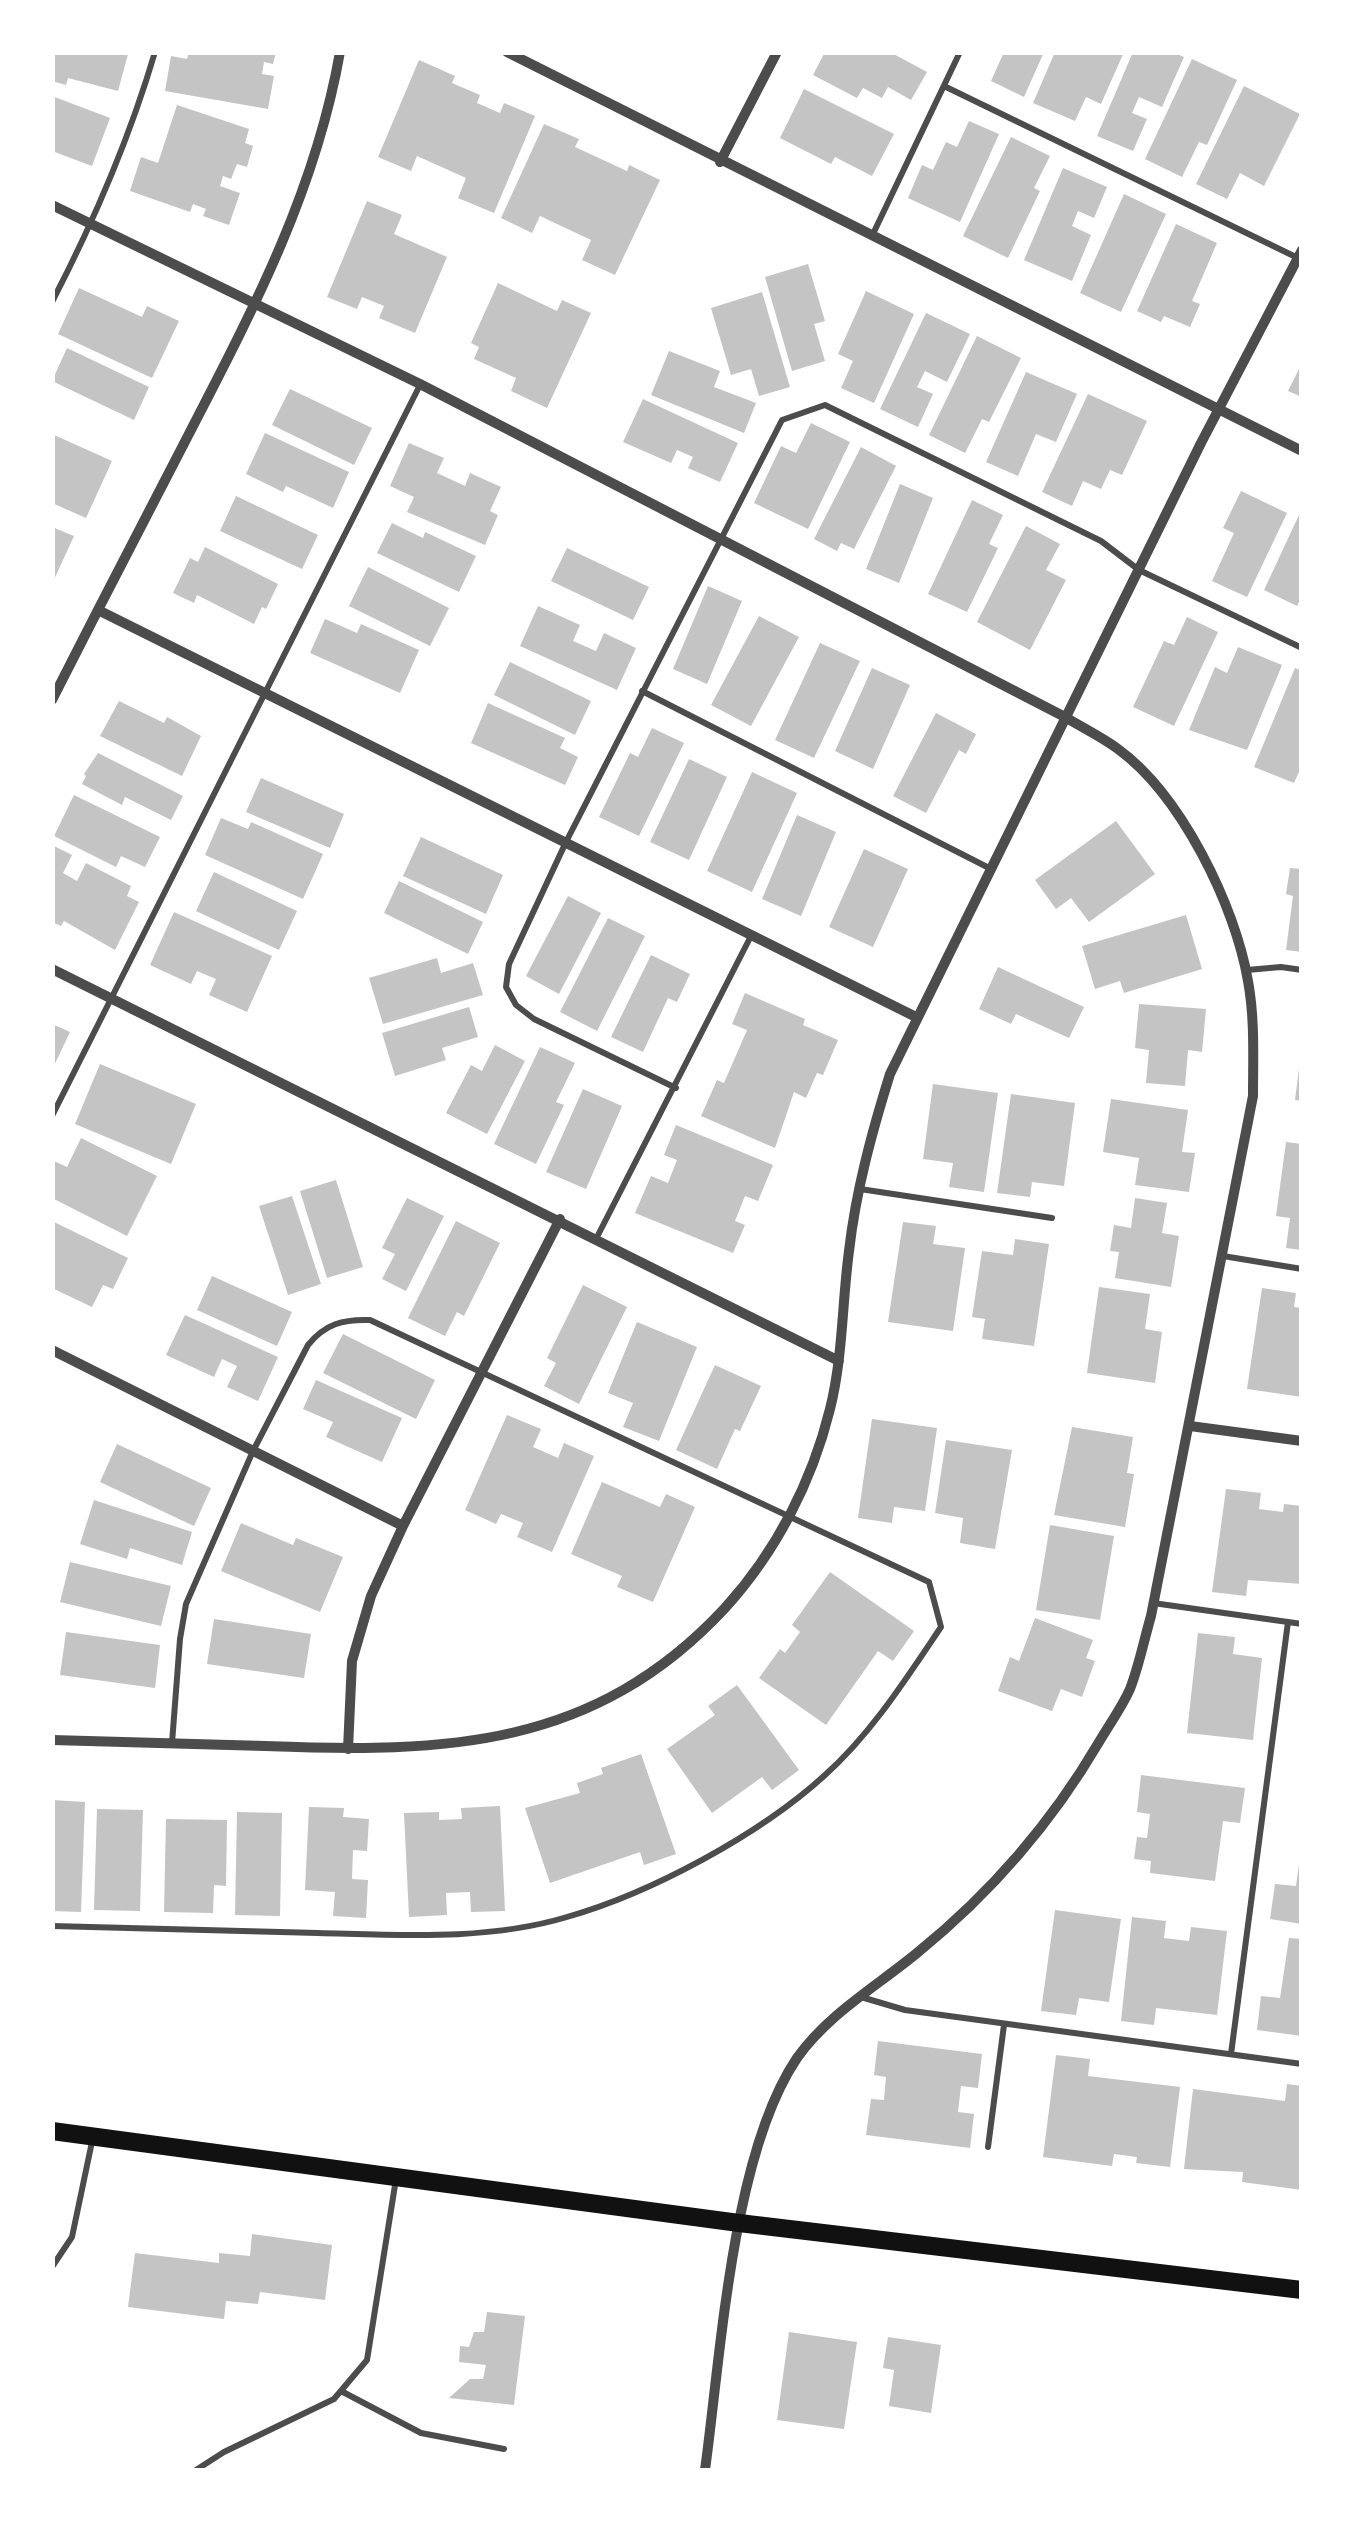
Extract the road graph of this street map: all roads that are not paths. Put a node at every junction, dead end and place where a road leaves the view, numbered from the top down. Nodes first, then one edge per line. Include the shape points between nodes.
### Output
1 (155, 52) edge
2 (340, 52) edge
3 (507, 52) edge
4 (777, 52) edge
5 (960, 52) edge
6 (944, 86) junction
7 (720, 162) junction
8 (52, 206) edge
9 (92, 224) junction
10 (871, 238) junction
11 (1300, 256) edge
12 (52, 302) edge
13 (256, 306) junction
14 (420, 384) junction
15 (1217, 411) junction
16 (1302, 451) edge
17 (720, 539) junction
18 (1139, 570) junction
19 (98, 610) junction
20 (1302, 648) edge
21 (642, 692) junction
22 (265, 693) junction
23 (52, 700) edge
24 (1065, 717) junction
25 (566, 842) junction
26 (991, 869) junction
27 (752, 934) junction
28 (52, 969) edge
29 (1246, 970) junction
30 (1302, 970) edge
31 (112, 998) junction
32 (916, 1017) junction
33 (676, 1088) junction
34 (52, 1116) edge
35 (858, 1188) junction
36 (1052, 1218) dead end
37 (560, 1219) junction
38 (596, 1239) junction
39 (1223, 1256) junction
40 (1302, 1269) edge
41 (52, 1350) edge
42 (839, 1361) junction
43 (484, 1372) junction
44 (1190, 1426) junction
45 (1302, 1441) edge
46 (253, 1451) junction
47 (790, 1519) junction
48 (403, 1526) junction
49 (1153, 1603) junction
50 (1288, 1622) junction
51 (1302, 1624) edge
52 (52, 1740) edge
53 (172, 1743) junction
54 (348, 1749) junction
55 (52, 1926) edge
56 (860, 1996) junction
57 (1004, 2025) junction
58 (1232, 2054) junction
59 (1302, 2064) edge
60 (52, 2131) edge
61 (93, 2137) junction
62 (988, 2148) dead end
63 (396, 2177) junction
64 (739, 2222) junction
65 (52, 2268) edge
66 (1302, 2290) edge
67 (341, 2391) junction
68 (504, 2449) dead end
69 (196, 2470) edge
70 (706, 2470) edge

1 - 9 lane
2 - 13 street via 296,214
3 - 7 street
4 - 7 street
5 - 6 lane
6 - 10 lane
6 - 11 lane
7 - 10 street
8 - 9 street
9 - 12 lane
9 - 13 street
10 - 15 street
11 - 15 street
13 - 14 street
13 - 19 street
14 - 17 street
14 - 22 lane
15 - 16 street
15 - 18 street
17 - 18 lane via 782,420 824,406 1101,541
17 - 21 lane
17 - 24 street
18 - 20 lane
18 - 24 street
19 - 22 street
19 - 23 street
21 - 25 lane
21 - 26 lane
22 - 25 street
22 - 31 lane
24 - 26 street
24 - 29 street via 1121,751 1188,828 1219,888
25 - 27 street
25 - 33 lane via 509,964 506,987 534,1019
26 - 32 street
27 - 32 street
27 - 33 lane
28 - 31 street
29 - 30 lane
29 - 39 street via 1253,1096
31 - 34 lane
31 - 37 street
32 - 35 street via 890,1074
33 - 38 lane
35 - 36 lane
35 - 42 street
37 - 38 street
37 - 43 street
38 - 42 street
39 - 40 lane
39 - 44 street
41 - 46 street
42 - 47 street via 830,1409
43 - 46 lane via 370,1320 336,1322 308,1345
43 - 47 lane
43 - 48 street
44 - 45 street
44 - 49 street
46 - 48 street
46 - 53 lane via 186,1604
47 - 54 street via 704,1631 618,1694 476,1742
47 - 55 lane via 929,1582 941,1627 888,1705 825,1776 758,1826 673,1874 566,1918 479,1933
48 - 54 street via 352,1661
49 - 50 lane
49 - 56 street via 1129,1691 1069,1792 986,1894
50 - 51 lane
50 - 58 lane
52 - 53 street
53 - 54 street
56 - 57 lane via 904,2010
56 - 64 street via 798,2056 777,2094
57 - 58 lane
57 - 62 lane
58 - 59 lane
60 - 61 main road
61 - 63 main road
61 - 65 lane via 72,2237
63 - 64 main road
63 - 67 lane via 367,2360
64 - 66 main road
64 - 70 street
67 - 68 lane via 421,2432
67 - 69 lane

